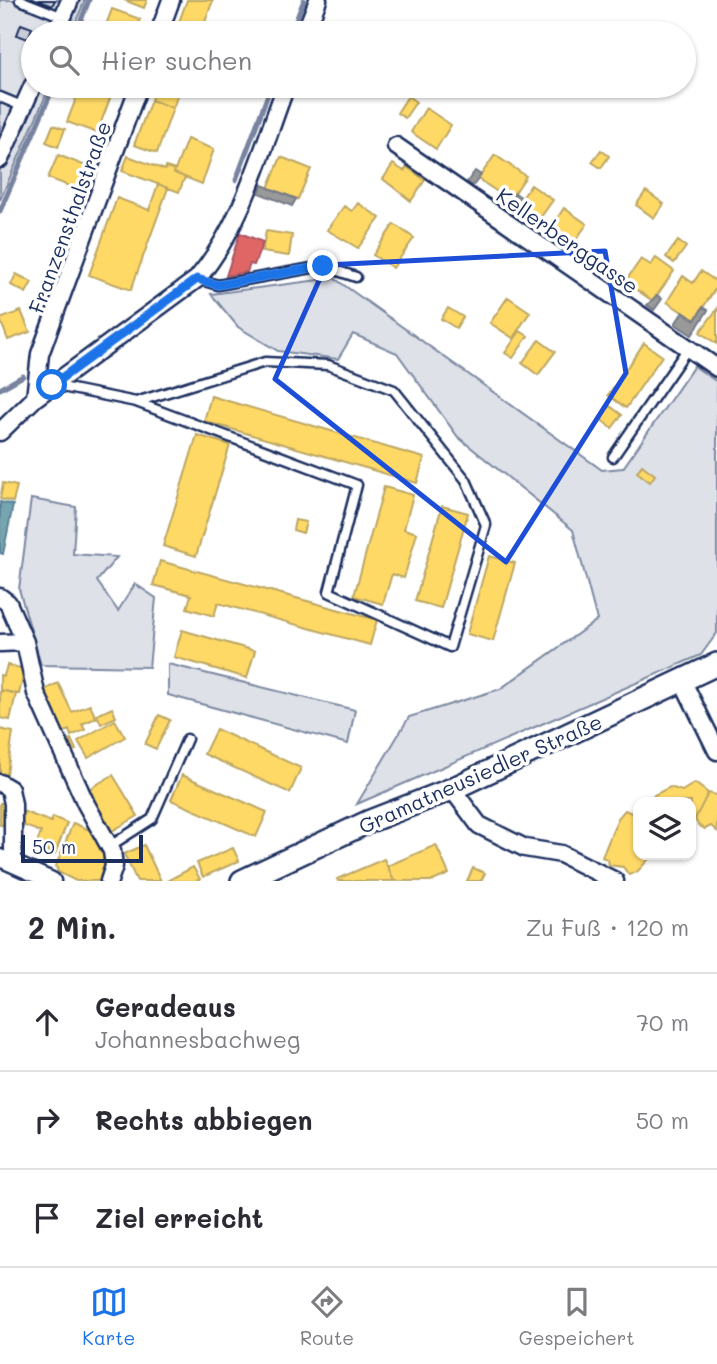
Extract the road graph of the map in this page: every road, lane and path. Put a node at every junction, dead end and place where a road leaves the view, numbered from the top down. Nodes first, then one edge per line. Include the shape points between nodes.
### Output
1 (20, 0) edge
2 (70, 0) edge
3 (171, 0) edge
4 (318, 0) edge
5 (63, 17) junction
6 (61, 21) edge
7 (163, 21) edge
8 (310, 21) edge
9 (0, 97) edge
10 (28, 98) edge
11 (135, 98) edge
12 (282, 98) edge
13 (24, 107) junction
14 (396, 146) dead end
15 (0, 159) edge
16 (356, 277) dead end
17 (197, 279) junction
18 (688, 348) junction
19 (717, 368) edge
20 (52, 385) junction
21 (35, 398) junction
22 (136, 402) junction
23 (0, 432) edge
24 (613, 457) dead end
25 (0, 597) edge
26 (25, 642) junction
27 (0, 643) edge
28 (717, 664) edge
29 (683, 682) junction
30 (187, 738) dead end
31 (717, 751) edge
32 (0, 783) edge
33 (452, 789) junction
34 (110, 846) junction
35 (6, 860) edge
36 (49, 880) edge
37 (109, 881) edge
38 (244, 881) edge
39 (615, 881) edge

1 - 5 lane
2 - 5 street
3 - 7 street
4 - 8 street
5 - 6 street
9 - 13 lane
10 - 13 street
11 - 21 street, Franzensthalstraße via 40,354
12 - 17 street via 232,231
13 - 15 street
14 - 18 street, Kellerberggasse
16 - 17 lane via 323,266 218,285
17 - 20 street
18 - 19 street, Kellerberggasse
18 - 24 lane
20 - 21 street
20 - 22 lane
21 - 23 street
22 - 22 lane via 265,362 328,365 394,390 466,480 486,525 450,647 329,592 357,485
25 - 26 street via 8,603
26 - 27 street
26 - 34 street via 36,692
28 - 29 main road, Gramatneusiedler Straße
29 - 31 street
29 - 33 main road, Gramatneusiedler Straße
30 - 34 lane via 152,819
32 - 35 street via 10,789 13,804
33 - 38 main road, Gramatneusiedler Straße via 370,821
33 - 39 street via 479,825 525,848 561,854
34 - 37 street via 114,866
35 - 36 street

